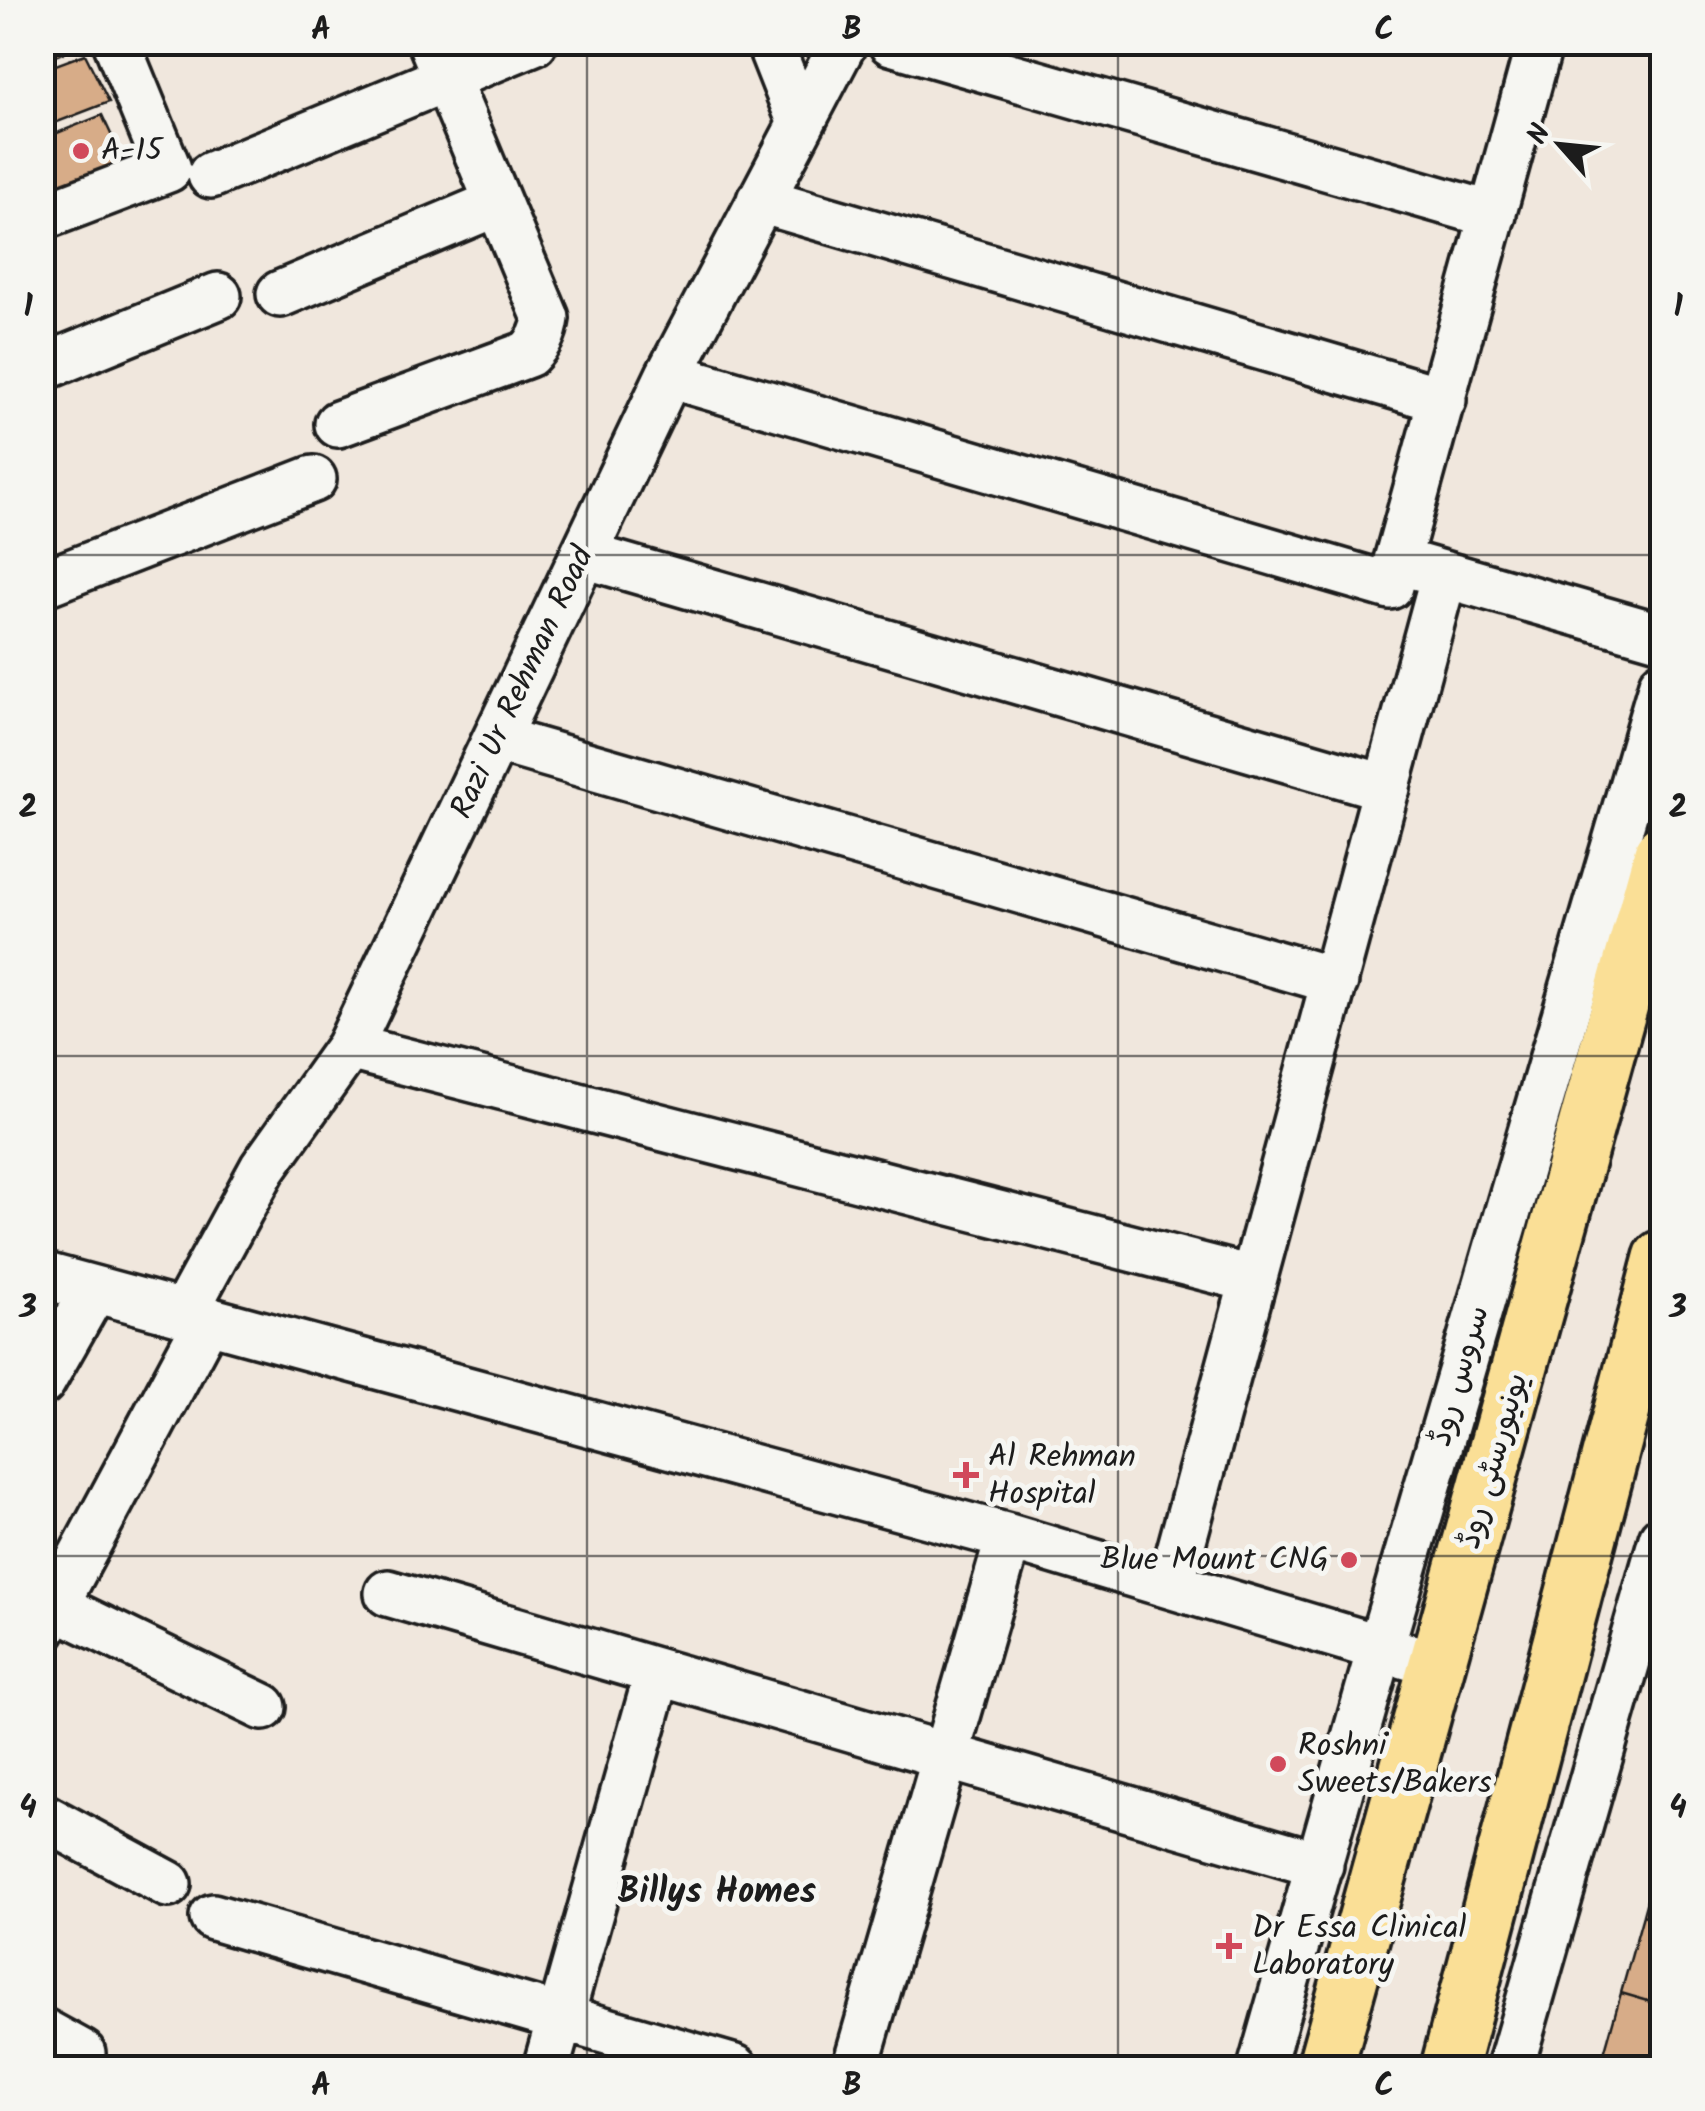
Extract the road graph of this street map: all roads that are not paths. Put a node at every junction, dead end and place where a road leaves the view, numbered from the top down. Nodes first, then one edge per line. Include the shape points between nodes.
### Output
1 (116, 42) edge
2 (534, 42) edge
3 (768, 42) edge
4 (844, 42) edge
5 (891, 42) edge
6 (1540, 42) edge
7 (439, 60) edge
8 (801, 122) junction
9 (189, 172) junction
10 (760, 200) junction
11 (498, 202) junction
12 (1493, 214) junction
13 (42, 217) edge
14 (280, 294) dead end
15 (218, 296) dead end
16 (42, 368) edge
17 (669, 375) junction
18 (1443, 400) junction
19 (338, 424) dead end
20 (312, 479) dead end
21 (584, 555) junction
22 (1398, 561) junction
23 (1444, 575) junction
24 (42, 584) edge
25 (1662, 637) edge
26 (1662, 684) edge
27 (496, 740) junction
28 (1387, 788) junction
29 (1662, 853) edge
30 (1335, 981) junction
31 (350, 1047) junction
32 (1662, 1258) edge
33 (42, 1275) edge
34 (1252, 1279) junction
35 (94, 1290) junction
36 (196, 1316) junction
37 (42, 1382) edge
38 (1009, 1538) junction
39 (1662, 1539) edge
40 (1171, 1584) junction
41 (388, 1593) dead end
42 (49, 1618) edge
43 (1381, 1646) junction
44 (1437, 1664) junction
45 (658, 1672) junction
46 (263, 1707) dead end
47 (946, 1755) junction
48 (42, 1816) edge
49 (1320, 1866) junction
50 (168, 1884) dead end
51 (213, 1917) dead end
52 (560, 2017) junction
53 (42, 2031) edge
54 (82, 2052) dead end
55 (1452, 2059) edge
56 (546, 2068) edge
57 (736, 2068) edge
58 (855, 2068) edge
59 (1261, 2068) edge
60 (1325, 2068) edge
61 (1512, 2068) edge

1 - 9 street
2 - 7 street
3 - 8 street
4 - 8 street, Razi Ur Rehman Road
5 - 12 street
6 - 12 street
7 - 9 street
7 - 11 street
8 - 10 street, Razi Ur Rehman Road
9 - 13 street
10 - 17 street, Razi Ur Rehman Road
10 - 18 street
11 - 14 street
11 - 19 street via 546,318 538,344 528,354
12 - 18 street
15 - 16 street
17 - 21 street, Razi Ur Rehman Road
17 - 22 street via 1390,586
18 - 22 street
20 - 24 street
21 - 27 street, Razi Ur Rehman Road
21 - 28 street
22 - 23 street
23 - 25 street
23 - 28 street
26 - 43 street, سروس روڈ
27 - 30 street
27 - 31 street, Razi Ur Rehman Road
28 - 30 street
29 - 44 main road, یونیورسٹی روڈ
30 - 34 street
31 - 34 street
31 - 36 street, Razi Ur Rehman Road via 263,1168
32 - 55 main road
33 - 35 street
34 - 40 street
35 - 36 street
35 - 37 street
36 - 38 street
36 - 42 street, Razi Ur Rehman Road
38 - 40 street
38 - 47 street
39 - 61 street
40 - 43 street
41 - 45 street
42 - 46 street
43 - 44 street
43 - 49 street, سروس روڈ
44 - 60 main road, یونیورسٹی روڈ
45 - 47 street
45 - 52 street
47 - 49 street
47 - 58 street
48 - 50 street
49 - 59 street, سروس روڈ
51 - 52 street
52 - 56 street
52 - 57 street
53 - 54 street
55 - 61 street

